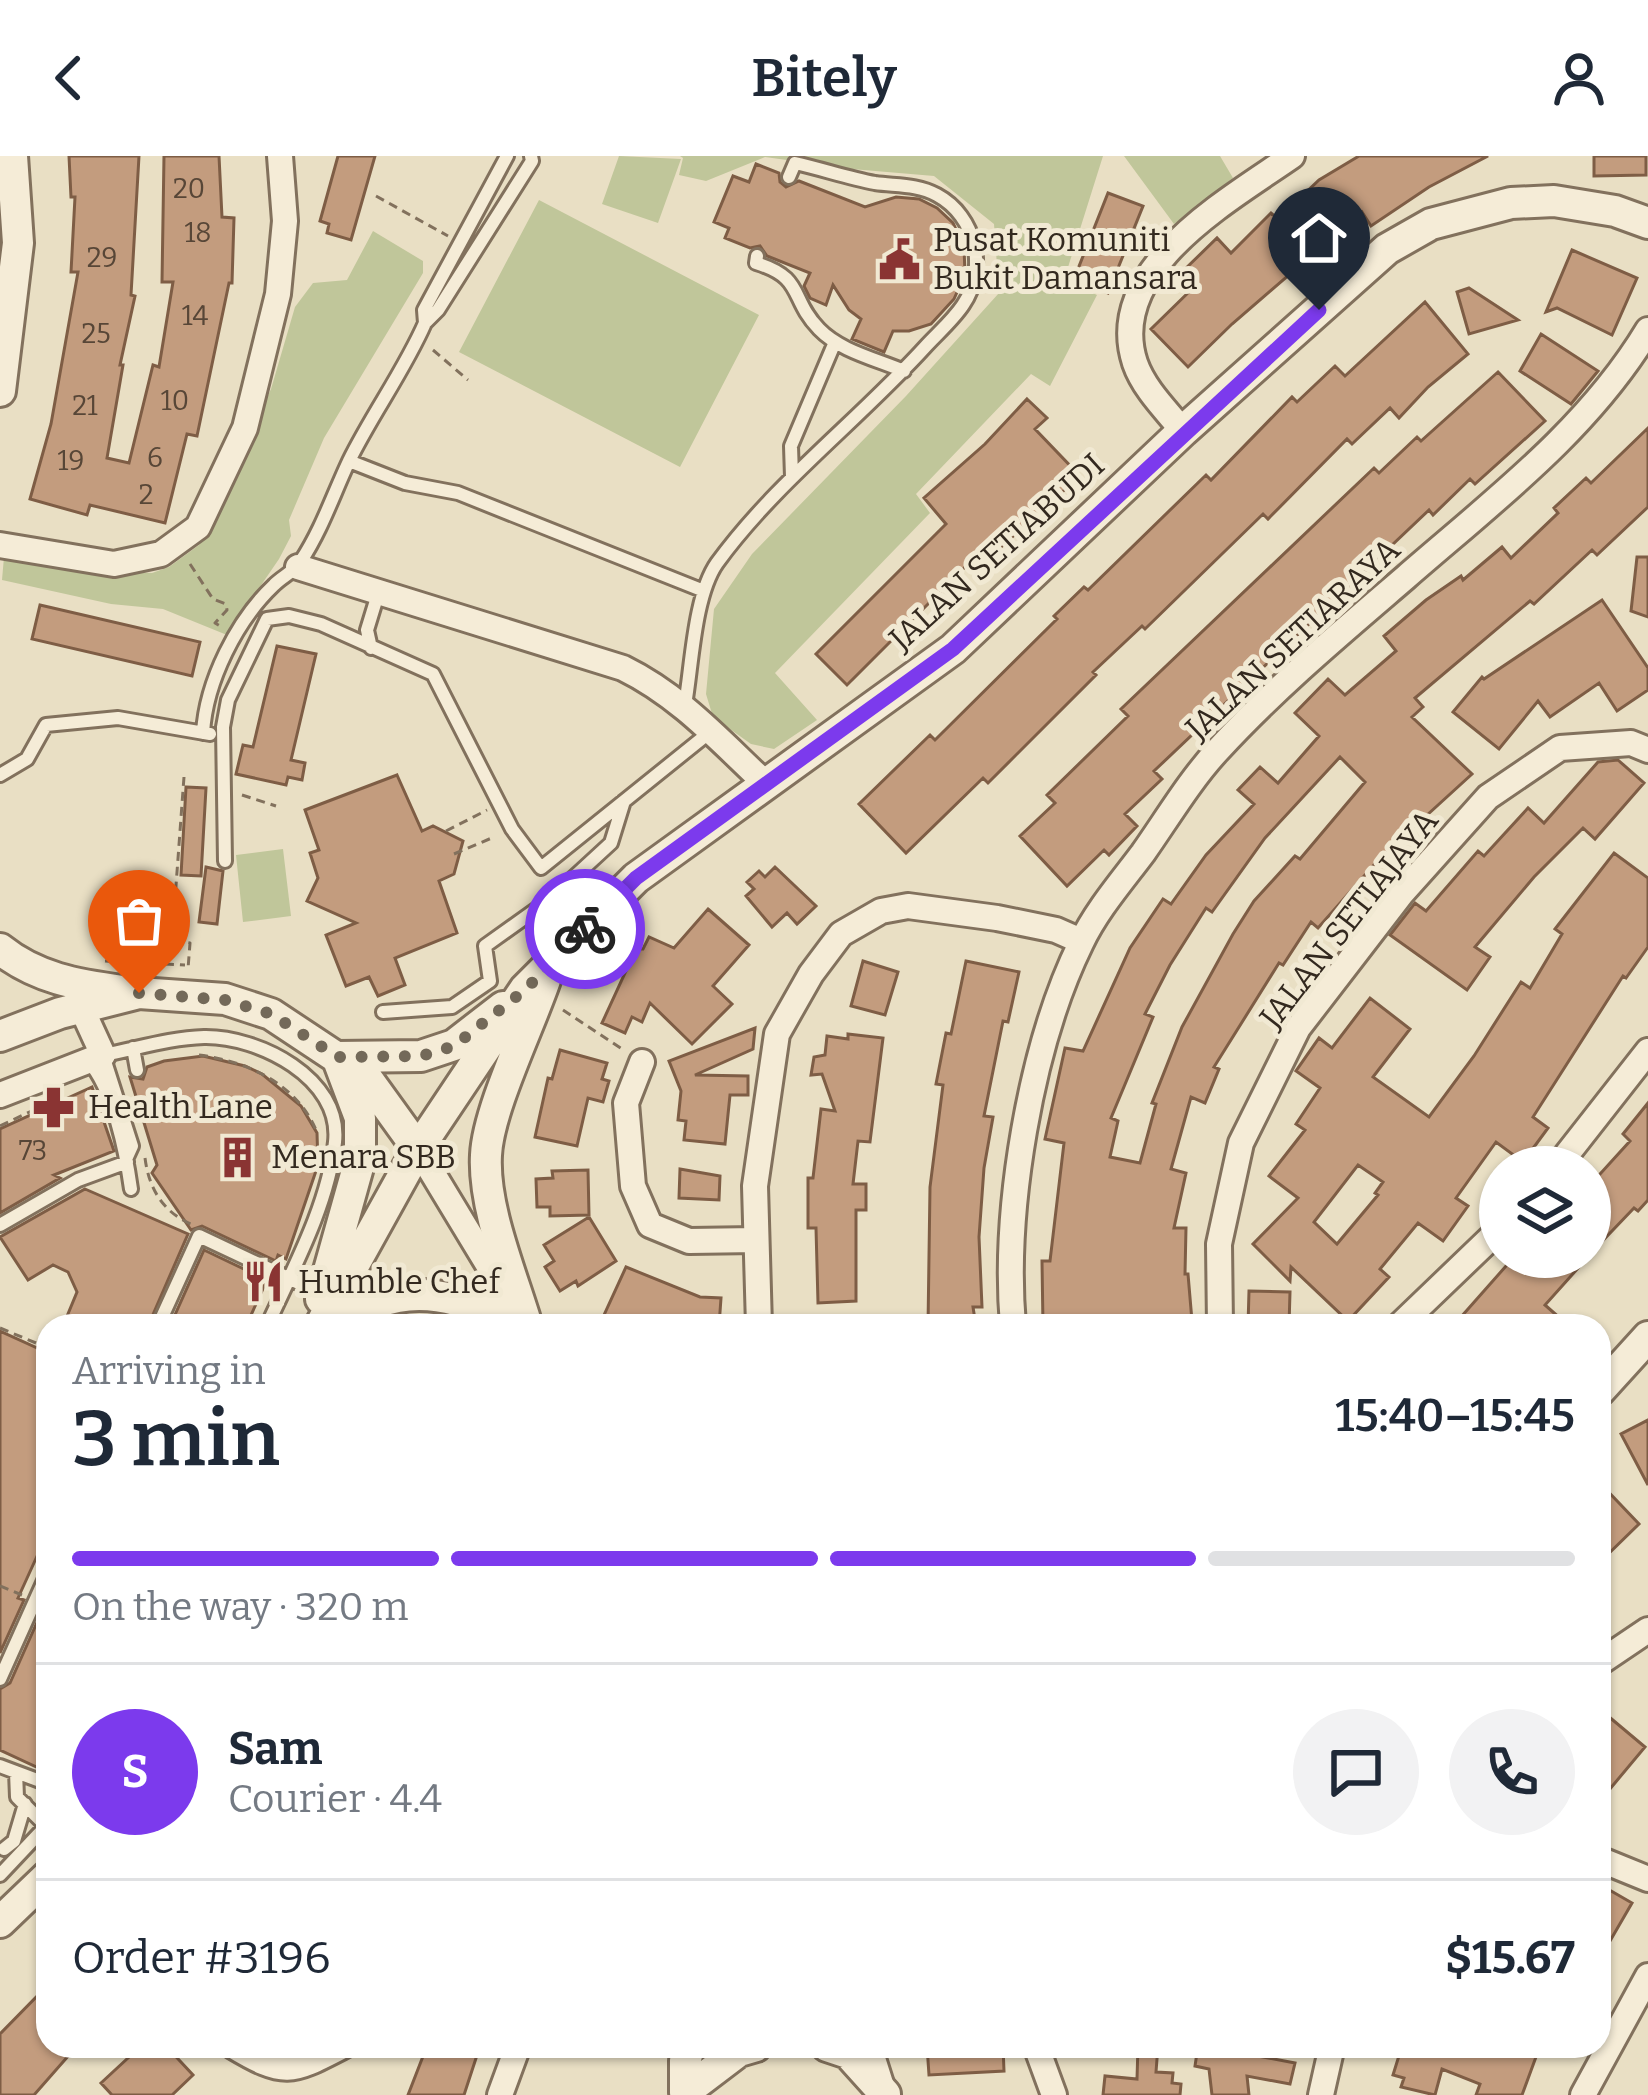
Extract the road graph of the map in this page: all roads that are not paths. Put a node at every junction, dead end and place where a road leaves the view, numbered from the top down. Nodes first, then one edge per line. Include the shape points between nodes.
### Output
1 (11, 156) edge
2 (280, 156) edge
3 (507, 156) edge
4 (531, 156) edge
5 (1292, 156) edge
6 (789, 177) dead end
7 (1648, 223) edge
8 (757, 256) dead end
9 (424, 323) junction
10 (1648, 330) edge
11 (835, 342) junction
12 (904, 370) junction
13 (0, 391) edge
14 (1184, 431) junction
15 (349, 461) junction
16 (792, 477) junction
17 (0, 545) edge
18 (298, 567) junction
19 (704, 591) junction
20 (379, 594) junction
21 (371, 648) junction
22 (685, 705) junction
23 (710, 732) junction
24 (203, 733) junction
25 (223, 737) junction
26 (1648, 750) edge
27 (0, 775) edge
28 (765, 784) junction
29 (625, 801) junction
30 (225, 860) dead end
31 (1081, 941) junction
32 (0, 949) edge
33 (533, 992) junction
34 (139, 993) junction
35 (81, 1007) junction
36 (383, 1012) dead end
37 (0, 1036) edge
38 (133, 1048) junction
39 (1648, 1051) edge
40 (95, 1057) junction
41 (338, 1057) junction
42 (642, 1062) road end
43 (137, 1070) dead end
44 (0, 1095) edge
45 (1573, 1146) edge
46 (418, 1149) junction
47 (127, 1159) junction
48 (131, 1189) dead end
49 (0, 1225) edge
50 (756, 1240) junction
51 (1479, 1248) edge
52 (289, 1278) junction
53 (322, 1294) junction
54 (163, 1314) edge
55 (272, 1314) edge
56 (319, 1314) edge
57 (324, 1314) edge
58 (357, 1314) edge
59 (499, 1314) edge
60 (517, 1314) edge
61 (521, 1314) edge
62 (759, 1314) edge
63 (1013, 1314) edge
64 (1220, 1314) edge
65 (1411, 1314) edge
66 (1648, 1337) edge
67 (1611, 1378) edge
68 (36, 1615) edge
69 (1648, 1630) edge
70 (1611, 1656) edge
71 (0, 1679) edge
72 (0, 1766) edge
73 (16, 1772) junction
74 (36, 1780) edge
75 (25, 1804) junction
76 (36, 1814) edge
77 (36, 1837) edge
78 (4, 1849) dead end
79 (1611, 1864) edge
80 (0, 1875) edge
81 (1648, 1879) edge
82 (36, 1888) edge
83 (0, 1922) edge
84 (1648, 1976) edge
85 (1611, 2044) edge
86 (253, 2058) edge
87 (320, 2058) edge
88 (514, 2058) edge
89 (699, 2058) edge
90 (729, 2058) edge
91 (853, 2058) edge
92 (872, 2058) edge
93 (1040, 2058) edge
94 (1329, 2058) edge
95 (1603, 2058) edge
96 (684, 2094) edge
97 (885, 2094) edge
98 (500, 2095) edge
99 (1054, 2095) edge
100 (1321, 2095) edge
101 (1583, 2095) edge

1 - 13 street via 18,243
2 - 17 street via 278,294 245,428 198,527 161,554 114,564
3 - 9 lane
4 - 9 lane
5 - 14 street via 1174,244 1138,297 1131,316 1137,368
6 - 12 lane via 795,163 916,187 940,196 975,239 965,303
7 - 14 street, JALAN SETIABUDI via 1554,201 1431,224 1387,250
8 - 11 lane via 756,263 790,278 816,326
9 - 15 lane
10 - 31 street, JALAN SETIARAYA via 1582,417 1526,472 1216,752
11 - 12 lane
11 - 16 lane via 791,446
12 - 16 lane
14 - 28 street, JALAN SETIABUDI via 953,649
15 - 18 lane
15 - 19 lane via 458,493
16 - 19 lane via 715,566
18 - 20 street
18 - 24 lane via 247,617 224,656
19 - 22 lane
20 - 21 lane via 367,630
20 - 22 street via 623,668
21 - 25 lane via 322,624 267,619 229,700
21 - 29 lane via 433,674 512,829 541,868
22 - 23 street
23 - 28 street
23 - 29 lane
24 - 25 lane
24 - 27 lane via 118,718 46,724 27,759
25 - 30 lane
26 - 64 street, JALAN SETIAJAYA via 1631,743 1560,748 1488,797 1298,1028 1241,1143 1219,1244
28 - 33 street, JALAN SETIABUDI via 636,878 551,963
29 - 36 lane via 611,842 485,946 490,981 452,1007
31 - 50 street via 908,906 842,934 777,1034 755,1186
31 - 63 street, JALAN SETIARAYA via 1025,1130 1012,1225
32 - 34 street via 23,968
33 - 41 street via 454,1046 421,1056
33 - 46 street, JALAN SETIABUDI
33 - 61 street via 486,1155
34 - 35 street
34 - 41 street via 225,1000 271,1014
35 - 37 street
35 - 40 street
38 - 40 lane
38 - 43 lane
38 - 52 lane via 220,1037 257,1048 317,1084 336,1138
39 - 45 street
40 - 44 street
40 - 47 lane via 132,1146
41 - 46 street via 366,1078
41 - 53 street via 360,1118 360,1160
42 - 50 street via 626,1103 633,1186 650,1225 689,1241
46 - 57 street, JALAN SETIABUDI
46 - 60 street
47 - 48 lane
47 - 49 lane
50 - 62 street
51 - 65 street
52 - 53 lane
52 - 54 lane via 199,1236
52 - 55 lane
53 - 56 street
58 - 59 street via 395,1296 425,1294
66 - 67 street
68 - 71 lane
69 - 70 street
72 - 73 lane
73 - 74 lane
73 - 75 lane
75 - 76 lane
75 - 78 lane
77 - 80 lane
79 - 81 street
82 - 83 street
84 - 85 street
86 - 87 street via 298,2069
88 - 98 street
89 - 96 street
90 - 96 street
91 - 97 street
92 - 97 street
93 - 99 street
94 - 100 street
95 - 101 street

